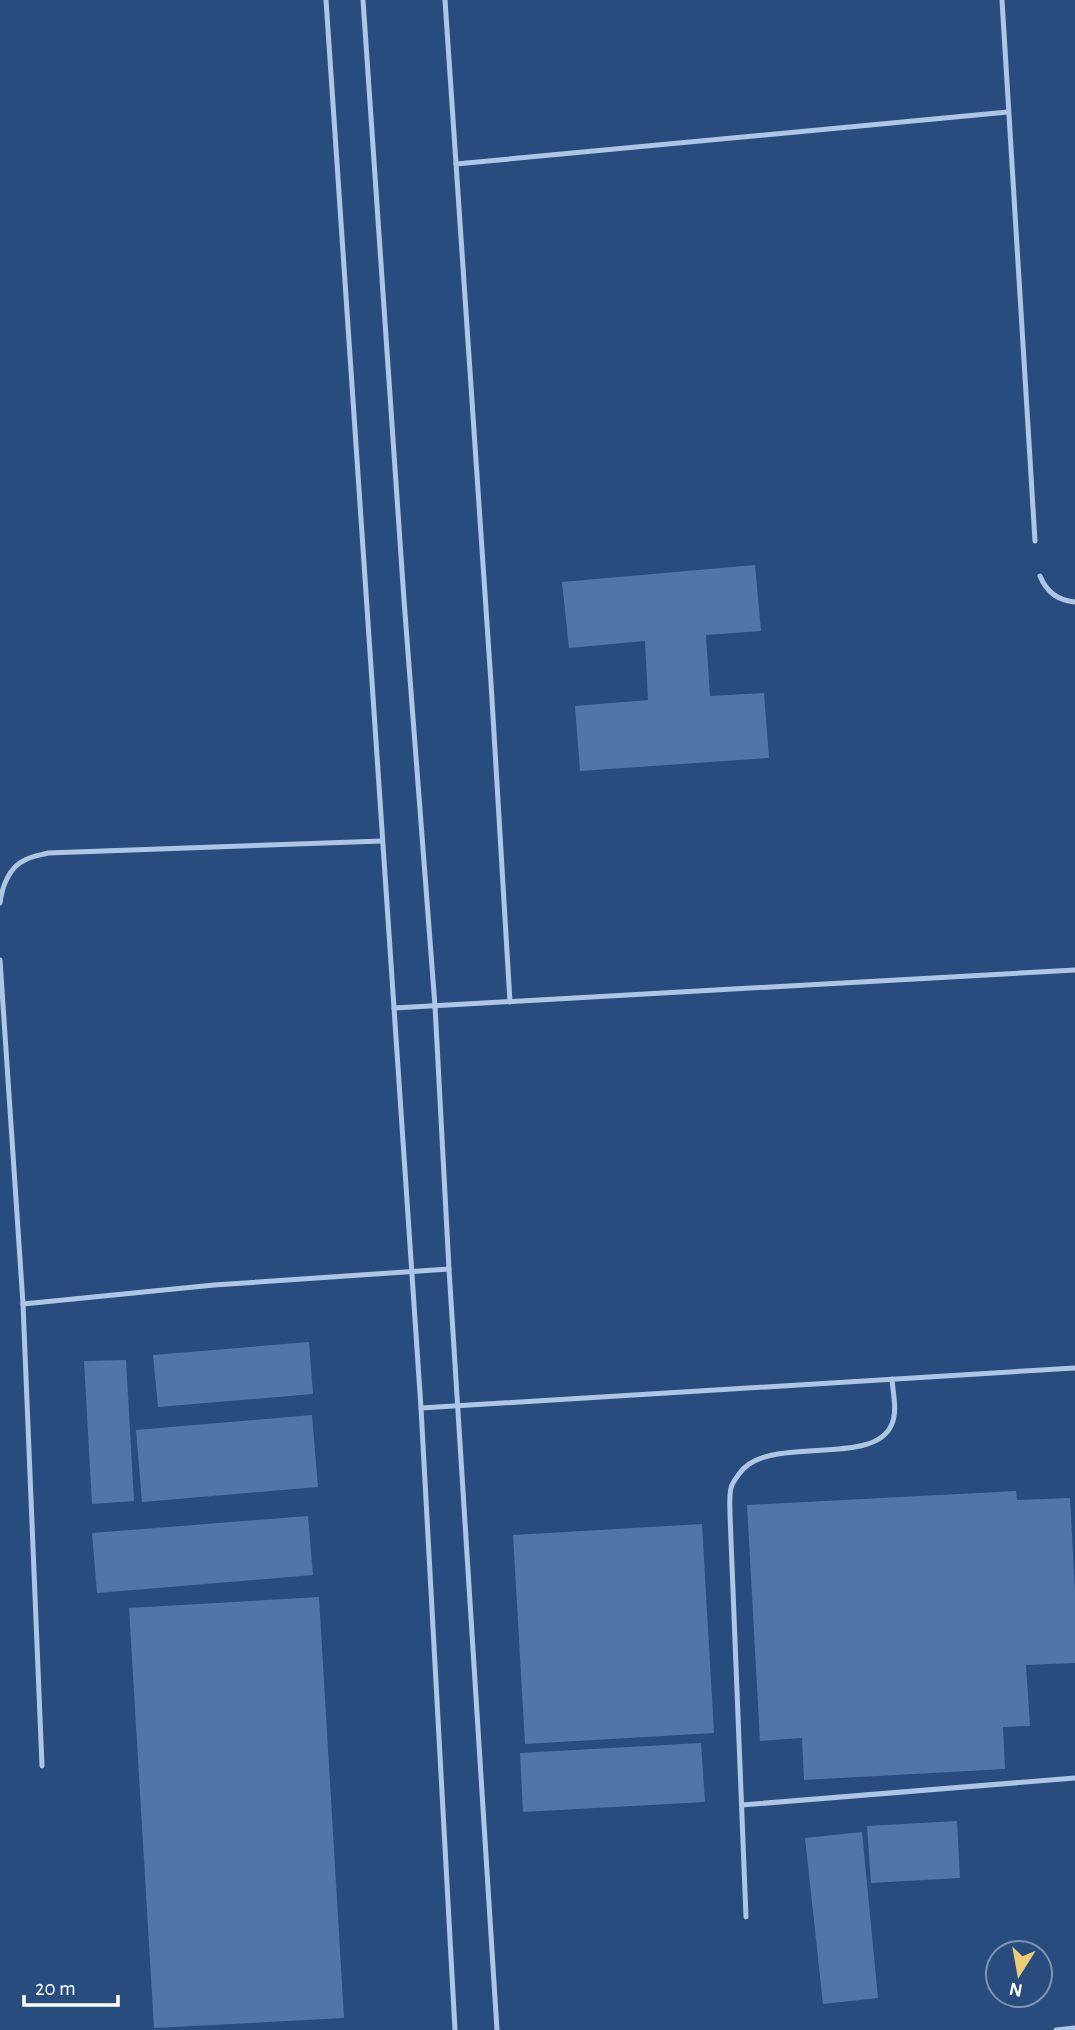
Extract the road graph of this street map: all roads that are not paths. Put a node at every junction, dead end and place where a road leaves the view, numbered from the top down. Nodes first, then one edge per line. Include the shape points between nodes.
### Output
1 (326, 0) edge
2 (363, 0) edge
3 (445, 0) edge
4 (1002, 0) edge
5 (1009, 112) junction
6 (456, 164) junction
7 (1035, 541) dead end
8 (1040, 576) dead end
9 (1075, 602) edge
10 (382, 841) junction
11 (0, 903) edge
12 (0, 960) edge
13 (1075, 970) edge
14 (510, 1002) junction
15 (435, 1006) junction
16 (394, 1008) junction
17 (449, 1269) junction
18 (411, 1271) junction
19 (23, 1304) junction
20 (1075, 1367) edge
21 (892, 1379) junction
22 (458, 1406) junction
23 (421, 1408) junction
24 (42, 1766) dead end
25 (1075, 1777) edge
26 (742, 1805) junction
27 (746, 1917) dead end
28 (1075, 2028) edge
29 (455, 2030) edge
30 (497, 2030) edge
31 (1056, 2030) edge

1 - 10 lane
2 - 15 lane
3 - 6 lane
4 - 5 lane
5 - 6 lane
5 - 7 lane
6 - 14 lane
8 - 9 lane via 1055,597
10 - 11 lane via 48,853 24,860 9,874
10 - 16 lane
12 - 19 lane
13 - 14 lane
14 - 15 lane
15 - 16 lane
15 - 17 lane
16 - 18 lane
17 - 18 lane
17 - 22 lane
18 - 19 lane
18 - 23 lane
19 - 24 lane
20 - 21 lane
21 - 22 lane
21 - 26 lane via 895,1413 890,1428 878,1440 765,1456 744,1466 731,1486
22 - 23 lane
22 - 30 lane
23 - 29 lane
25 - 26 lane
26 - 27 lane
28 - 31 lane

